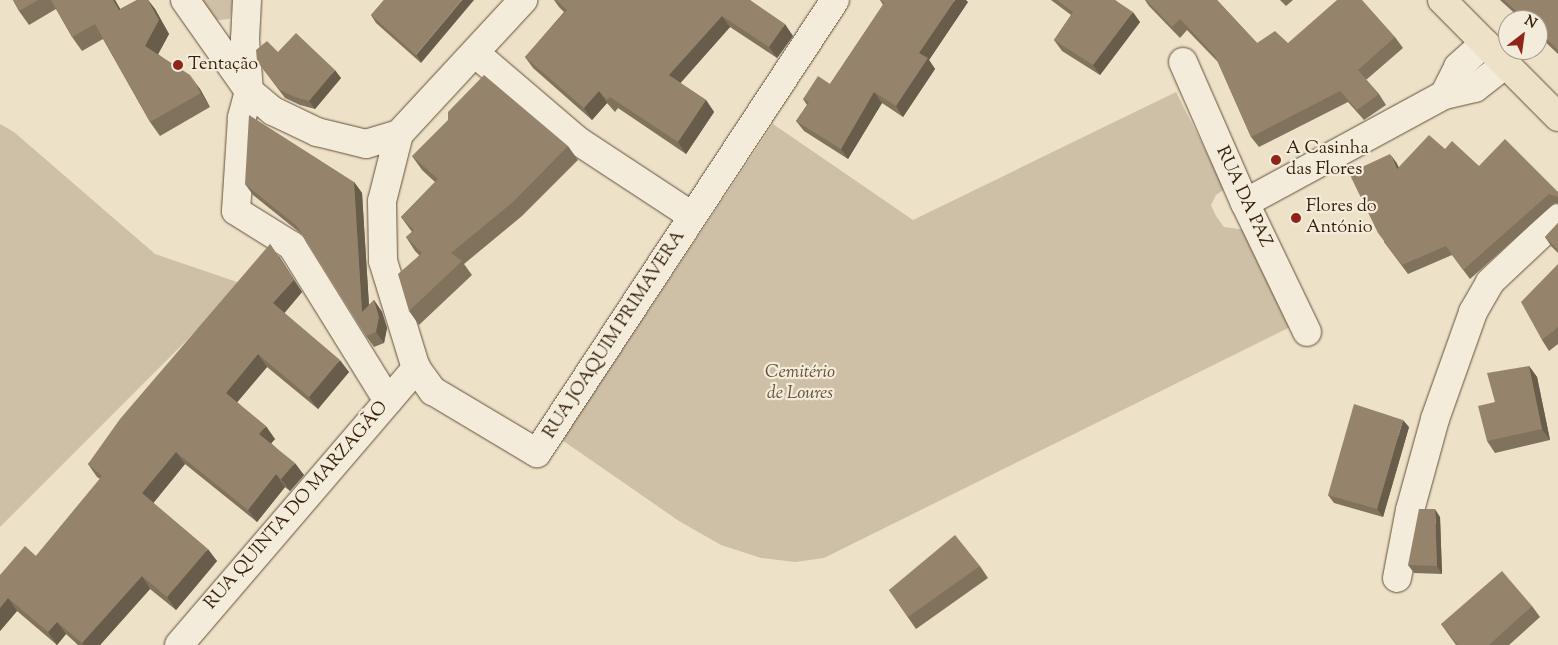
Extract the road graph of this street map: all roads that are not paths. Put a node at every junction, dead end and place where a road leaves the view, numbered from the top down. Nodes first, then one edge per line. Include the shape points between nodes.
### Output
1 (185, 0) edge
2 (247, 0) edge
3 (523, 0) edge
4 (835, 0) edge
5 (1442, 0) edge
6 (1485, 44) junction
7 (475, 53) junction
8 (1183, 62) dead end
9 (1506, 64) junction
10 (249, 91) junction
11 (1444, 95) junction
12 (1558, 117) edge
13 (399, 134) junction
14 (1245, 203) junction
15 (692, 216) junction
16 (1558, 218) edge
17 (1306, 332) dead end
18 (416, 368) junction
19 (388, 401) junction
20 (1397, 578) dead end
21 (179, 645) edge

1 - 10 street
2 - 10 street via 245,40
3 - 7 street
4 - 15 street, RUA JOAQUIM PRIMAVERA
5 - 6 main road
6 - 9 main road
6 - 11 street via 1458,68
7 - 13 street
7 - 15 street via 578,141
8 - 14 street, RUA DA PAZ
9 - 11 street via 1475,88
9 - 12 main road
10 - 13 street via 273,111 317,132 366,144
10 - 19 street via 242,118 236,211 292,246
11 - 14 street
13 - 18 street via 382,201 383,261
14 - 17 street, RUA DA PAZ
15 - 18 street, RUA JOAQUIM PRIMAVERA via 537,453 433,391
16 - 20 street via 1490,282 1473,312 1435,419 1410,510
18 - 19 street, RUA QUINTA DO MARZAGÃO
19 - 21 street, RUA QUINTA DO MARZAGÃO

